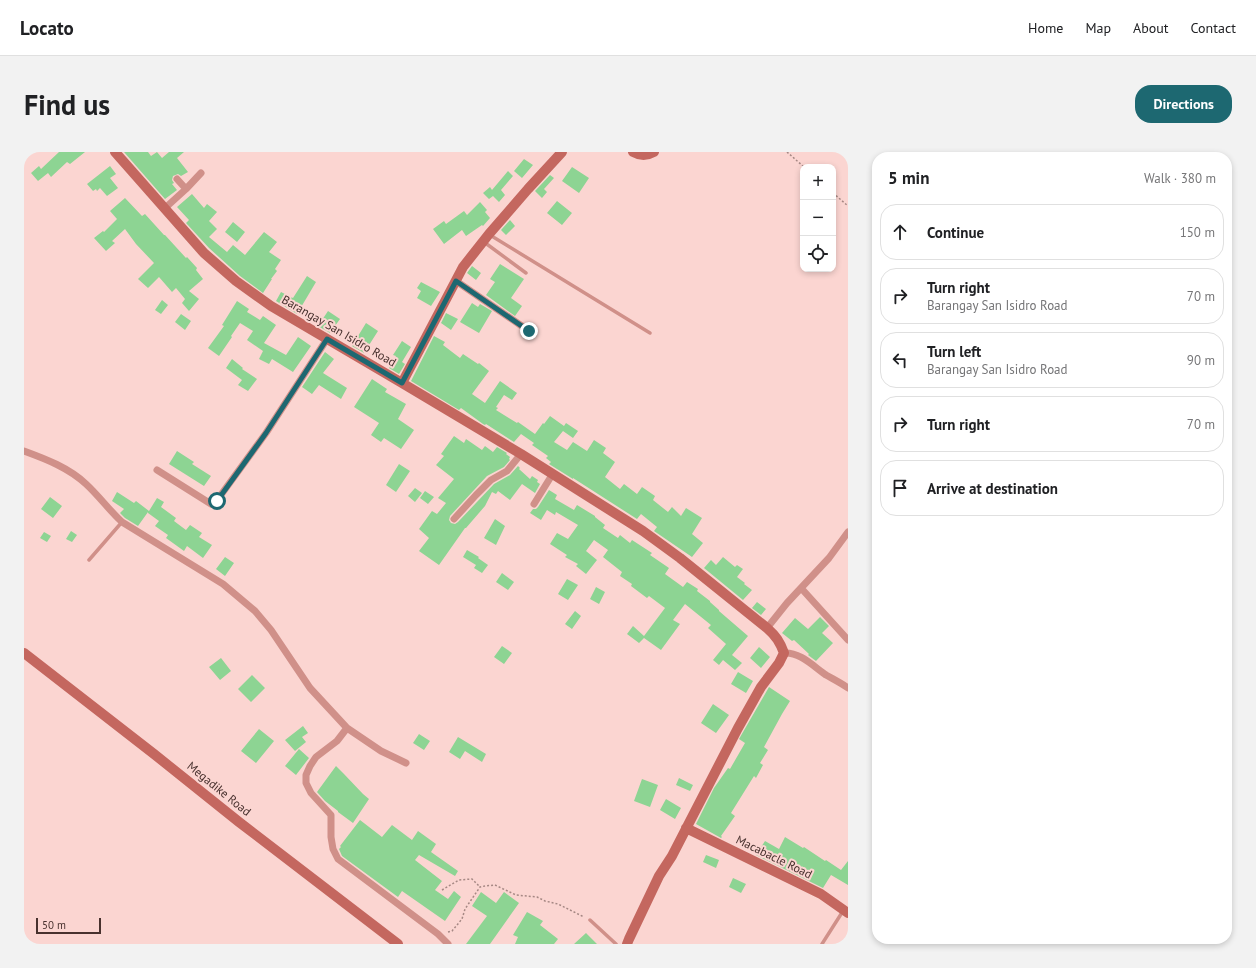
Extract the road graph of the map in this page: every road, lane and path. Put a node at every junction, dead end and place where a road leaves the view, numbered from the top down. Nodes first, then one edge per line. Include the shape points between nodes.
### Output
1 (115, 152) edge
2 (562, 152) edge
3 (633, 152) edge
4 (654, 152) edge
5 (787, 152) edge
6 (801, 164) edge
7 (201, 173) dead end
8 (177, 179) dead end
9 (186, 189) junction
10 (836, 196) edge
11 (848, 206) edge
12 (164, 209) junction
13 (486, 238) junction
14 (526, 273) dead end
15 (456, 281) junction
16 (529, 331) dead end
17 (650, 333) dead end
18 (327, 339) junction
19 (402, 383) junction
20 (24, 451) edge
21 (521, 454) junction
22 (157, 470) dead end
23 (552, 474) junction
24 (534, 504) dead end
25 (454, 520) dead end
26 (122, 522) junction
27 (848, 532) edge
28 (89, 560) dead end
29 (801, 588) junction
30 (768, 628) junction
31 (848, 640) edge
32 (24, 653) edge
33 (784, 653) junction
34 (848, 688) edge
35 (348, 728) junction
36 (406, 763) dead end
37 (686, 828) junction
38 (480, 887) junction
39 (442, 890) dead end
40 (846, 912) edge
41 (590, 920) joint
42 (438, 934) junction
43 (398, 944) edge
44 (448, 944) edge
45 (616, 944) edge
46 (627, 944) edge
47 (822, 944) edge

1 - 12 street, Barangay San Isidro Road
2 - 13 street, Barangay San Isidro Road
3 - 4 street via 639,155
5 - 6 path
7 - 9 street
8 - 9 street
9 - 12 street
10 - 11 path
12 - 18 street, Barangay San Isidro Road via 204,253 236,281 271,306
13 - 14 lane
13 - 15 street, Barangay San Isidro Road via 463,267
13 - 17 lane
15 - 16 street
15 - 19 street, Barangay San Isidro Road
18 - 19 street, Barangay San Isidro Road
18 - 22 street via 266,433 214,503 211,504
19 - 21 street
20 - 26 street via 45,458 75,476
21 - 23 street
21 - 25 street via 507,471 491,480 476,494
23 - 24 street
23 - 30 street via 643,531
26 - 28 lane
26 - 35 street via 223,584 256,611 310,688
27 - 29 street via 830,558
29 - 30 street
29 - 31 street
30 - 33 street via 776,636
32 - 43 street, Megadike Road
33 - 34 street via 792,652 805,659
33 - 37 street via 738,728
35 - 36 street via 381,751
35 - 42 street via 337,741 316,757 306,775 306,783 311,793 331,815 331,836 335,854 365,880
37 - 40 street, Macabacle Road via 821,894
37 - 46 street via 659,876
38 - 39 path via 472,879 459,880
38 - 41 path via 495,885 516,895 538,897
38 - 42 path via 465,909 462,920 452,931
40 - 47 lane
41 - 45 lane
42 - 44 street

